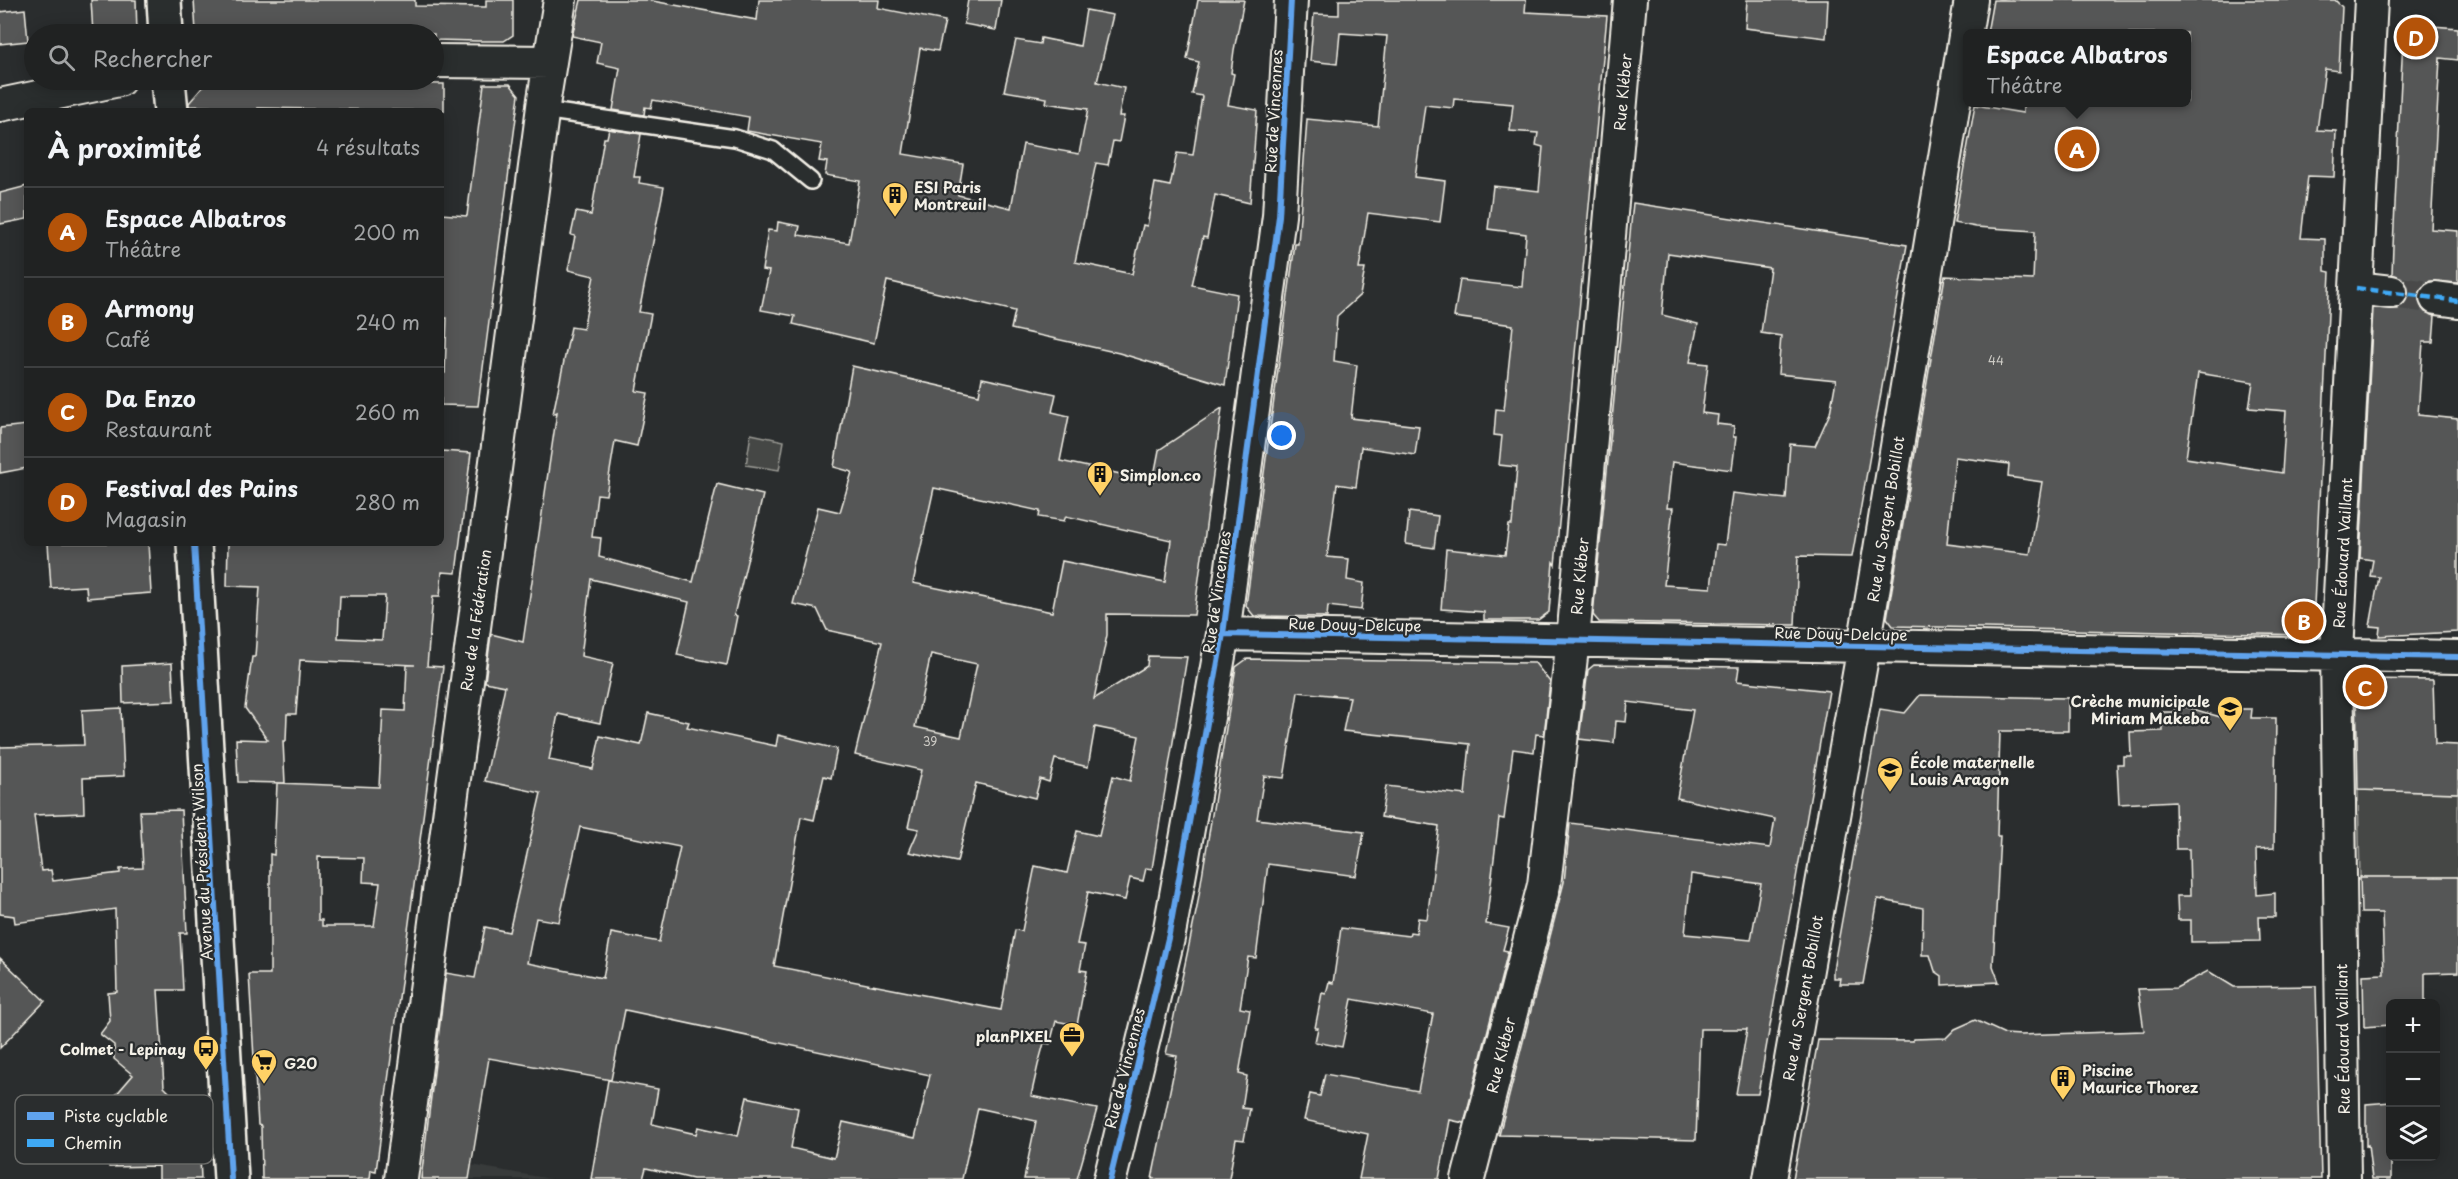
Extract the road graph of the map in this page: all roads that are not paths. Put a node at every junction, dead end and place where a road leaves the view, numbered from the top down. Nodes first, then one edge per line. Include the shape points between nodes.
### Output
1 (164, 0) edge
2 (560, 0) edge
3 (1291, 0) edge
4 (1630, 0) edge
5 (1971, 0) edge
6 (2371, 0) edge
7 (165, 24) edge
8 (1966, 29) edge
9 (1963, 48) edge
10 (444, 61) edge
11 (549, 62) junction
12 (71, 90) edge
13 (169, 90) edge
14 (0, 105) edge
15 (171, 108) edge
16 (543, 110) junction
17 (811, 181) dead end
18 (2356, 288) junction
19 (2391, 292) tunnel mouth
20 (194, 546) edge
21 (1223, 634) junction
22 (1573, 640) junction
23 (1864, 646) junction
24 (2337, 653) junction
25 (2458, 657) edge
26 (231, 1179) edge
27 (401, 1179) edge
28 (1110, 1179) edge
29 (1468, 1179) edge
30 (1770, 1179) edge
31 (2344, 1179) edge

1 - 7 street
2 - 11 street, Rue de la Fédération
3 - 21 street, Rue de Vincennes via 1279,216
4 - 22 street, Rue Kléber
5 - 8 street, Rue du Sergent Bobillot
6 - 18 street, Rue Édouard Vaillant
9 - 23 street, Rue du Sergent Bobillot
10 - 11 street
11 - 16 street, Rue de la Fédération
12 - 14 street
13 - 15 street
16 - 17 lane via 735,138 773,150
16 - 27 street, Rue de la Fédération
18 - 19 street
18 - 24 street, Rue Édouard Vaillant
20 - 26 street, Avenue du Président Wilson
21 - 22 street, Rue Douy-Delcupe
21 - 28 street, Rue de Vincennes via 1169,934
22 - 23 street, Rue Douy-Delcupe
22 - 29 street, Rue Kléber via 1544,885
23 - 24 street, Rue Douy-Delcupe
23 - 30 street, Rue du Sergent Bobillot
24 - 25 street, Rue Douy-Delcupe
24 - 31 street, Rue Édouard Vaillant

